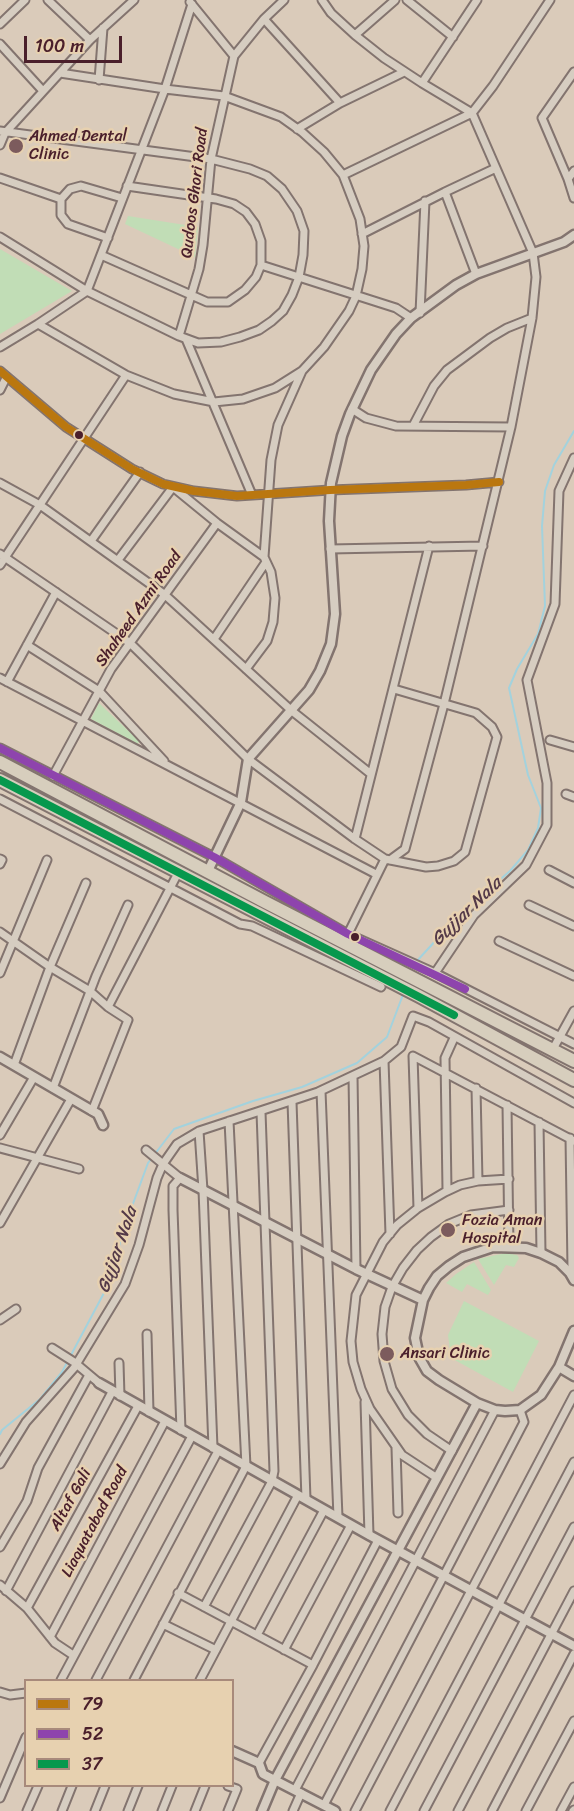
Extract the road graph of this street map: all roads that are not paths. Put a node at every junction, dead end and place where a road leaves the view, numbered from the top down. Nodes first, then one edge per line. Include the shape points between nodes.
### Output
1 (26, 0) edge
2 (48, 0) edge
3 (134, 0) edge
4 (284, 0) edge
5 (322, 0) edge
6 (395, 0) edge
7 (407, 0) edge
8 (477, 0) edge
9 (550, 0) edge
10 (190, 2) edge
11 (264, 20) junction
12 (0, 24) edge
13 (103, 28) junction
14 (355, 35) junction
15 (453, 37) junction
16 (90, 40) junction
17 (0, 44) edge
18 (234, 56) junction
19 (404, 72) junction
20 (574, 72) edge
21 (60, 73) junction
22 (99, 80) junction
23 (422, 83) junction
24 (165, 89) junction
25 (43, 91) junction
26 (224, 96) junction
27 (340, 104) junction
28 (472, 113) junction
29 (297, 129) junction
30 (2, 132) edge
31 (0, 145) edge
32 (142, 150) junction
33 (211, 159) junction
34 (496, 168) junction
35 (574, 171) edge
36 (343, 175) junction
37 (0, 178) edge
38 (568, 179) junction
39 (127, 186) junction
40 (445, 192) junction
41 (206, 197) junction
42 (122, 198) junction
43 (574, 198) edge
44 (61, 199) junction
45 (425, 201) junction
46 (362, 234) junction
47 (574, 235) edge
48 (0, 237) edge
49 (108, 238) junction
50 (533, 253) junction
51 (101, 255) junction
52 (261, 265) junction
53 (476, 274) junction
54 (299, 277) junction
55 (87, 291) junction
56 (192, 296) junction
57 (356, 296) junction
58 (420, 313) junction
59 (411, 318) junction
60 (532, 318) junction
61 (38, 324) junction
62 (182, 338) junction
63 (0, 347) edge
64 (0, 371) edge
65 (302, 371) junction
66 (126, 375) junction
67 (6, 378) junction
68 (0, 390) edge
69 (214, 402) junction
70 (352, 410) junction
71 (413, 426) junction
72 (511, 427) junction
73 (84, 438) junction
74 (574, 458) edge
75 (140, 472) junction
76 (499, 482) junction
77 (0, 483) edge
78 (173, 487) junction
79 (330, 490) junction
80 (269, 494) junction
81 (252, 495) junction
82 (40, 506) junction
83 (217, 523) junction
84 (91, 541) junction
85 (429, 546) junction
86 (483, 546) junction
87 (330, 549) junction
88 (2, 555) edge
89 (265, 559) junction
90 (118, 560) junction
91 (0, 565) edge
92 (56, 592) junction
93 (165, 594) junction
94 (214, 639) junction
95 (130, 643) junction
96 (27, 645) junction
97 (246, 669) junction
98 (4, 680) edge
99 (394, 689) junction
100 (99, 691) junction
101 (444, 704) junction
102 (292, 711) junction
103 (84, 722) junction
104 (550, 740) dead end
105 (574, 747) edge
106 (0, 748) edge
107 (248, 759) junction
108 (0, 761) edge
109 (168, 765) junction
110 (371, 774) junction
111 (53, 776) junction
112 (2, 781) edge
113 (566, 794) dead end
114 (574, 797) edge
115 (0, 799) edge
116 (240, 802) junction
117 (355, 839) junction
118 (214, 857) junction
119 (0, 859) edge
120 (388, 859) junction
121 (47, 860) dead end
122 (0, 864) edge
123 (549, 870) dead end
124 (208, 871) junction
125 (178, 873) junction
126 (376, 874) junction
127 (86, 883) dead end
128 (574, 883) edge
129 (169, 888) junction
130 (128, 905) dead end
131 (529, 905) dead end
132 (574, 926) edge
133 (0, 932) edge
134 (348, 934) junction
135 (12, 940) junction
136 (499, 941) dead end
137 (50, 967) junction
138 (0, 973) edge
139 (435, 974) junction
140 (574, 976) edge
141 (382, 982) junction
142 (90, 991) junction
143 (108, 1007) junction
144 (574, 1011) edge
145 (560, 1036) junction
146 (454, 1038) junction
147 (574, 1044) edge
148 (553, 1049) junction
149 (0, 1057) edge
150 (384, 1061) junction
151 (574, 1061) edge
152 (14, 1065) junction
153 (444, 1072) junction
154 (353, 1076) junction
155 (34, 1077) junction
156 (574, 1080) edge
157 (52, 1088) junction
158 (476, 1088) junction
159 (321, 1091) junction
160 (71, 1099) junction
161 (292, 1102) junction
162 (574, 1103) edge
163 (507, 1105) junction
164 (92, 1111) junction
165 (261, 1112) junction
166 (230, 1121) junction
167 (539, 1122) junction
168 (103, 1125) dead end
169 (199, 1131) junction
170 (0, 1135) edge
171 (572, 1140) edge
172 (0, 1148) edge
173 (146, 1150) dead end
174 (38, 1157) junction
175 (161, 1162) junction
176 (79, 1169) dead end
177 (180, 1178) junction
178 (509, 1179) junction
179 (478, 1181) junction
180 (203, 1190) junction
181 (447, 1191) junction
182 (234, 1205) junction
183 (418, 1208) junction
184 (509, 1210) junction
185 (265, 1221) junction
186 (0, 1223) edge
187 (390, 1234) junction
188 (297, 1237) junction
189 (509, 1246) junction
190 (326, 1253) junction
191 (541, 1253) junction
192 (356, 1269) junction
193 (366, 1274) junction
194 (572, 1277) edge
195 (392, 1287) junction
196 (423, 1300) junction
197 (16, 1310) dead end
198 (0, 1320) edge
199 (574, 1331) edge
200 (147, 1334) dead end
201 (52, 1348) dead end
202 (75, 1363) junction
203 (119, 1363) dead end
204 (559, 1367) junction
205 (89, 1375) junction
206 (574, 1376) edge
207 (99, 1383) joint
208 (116, 1394) junction
209 (574, 1395) edge
210 (364, 1397) junction
211 (477, 1402) junction
212 (138, 1406) junction
213 (495, 1410) junction
214 (520, 1410) junction
215 (149, 1412) junction
216 (165, 1421) junction
217 (181, 1430) junction
218 (192, 1436) junction
219 (396, 1448) junction
220 (216, 1449) junction
221 (452, 1451) junction
222 (574, 1462) edge
223 (0, 1464) edge
224 (246, 1466) junction
225 (437, 1478) junction
226 (272, 1481) junction
227 (302, 1497) junction
228 (324, 1510) junction
229 (398, 1514) dead end
230 (338, 1517) junction
231 (351, 1525) junction
232 (574, 1527) edge
233 (369, 1535) junction
234 (378, 1540) junction
235 (0, 1547) edge
236 (398, 1551) junction
237 (416, 1561) junction
238 (444, 1576) junction
239 (3, 1588) edge
240 (471, 1590) junction
241 (574, 1591) edge
242 (178, 1593) junction
243 (497, 1605) junction
244 (204, 1607) junction
245 (27, 1608) junction
246 (525, 1620) junction
247 (231, 1622) junction
248 (163, 1624) junction
249 (551, 1634) junction
250 (257, 1635) junction
251 (50, 1637) junction
252 (574, 1646) edge
253 (216, 1650) junction
254 (284, 1650) junction
255 (574, 1654) edge
256 (74, 1655) junction
257 (314, 1665) junction
258 (62, 1679) edge
259 (97, 1679) edge
260 (135, 1679) edge
261 (201, 1679) edge
262 (0, 1692) edge
263 (24, 1693) edge
264 (574, 1721) edge
265 (24, 1742) edge
266 (234, 1753) edge
267 (259, 1763) junction
268 (275, 1780) junction
269 (37, 1787) edge
270 (71, 1787) edge
271 (104, 1787) edge
272 (137, 1787) edge
273 (171, 1787) edge
274 (204, 1787) edge
275 (232, 1787) edge
276 (574, 1787) edge
277 (298, 1792) junction
278 (0, 1798) edge
279 (329, 1809) edge
280 (27, 1811) edge
281 (62, 1811) edge
282 (95, 1811) edge
283 (128, 1811) edge
284 (162, 1811) edge
285 (195, 1811) edge
286 (228, 1811) edge
287 (262, 1811) edge
288 (293, 1811) edge
289 (355, 1811) edge
290 (390, 1811) edge
291 (424, 1811) edge
292 (458, 1811) edge
293 (492, 1811) edge
294 (526, 1811) edge
295 (561, 1811) edge

1 - 12 street
2 - 16 street
3 - 13 street
4 - 11 street, Qudoos Ghori Road
5 - 14 street
6 - 14 street
7 - 15 street
8 - 15 street
9 - 28 street
10 - 18 street
10 - 24 street
11 - 18 street, Qudoos Ghori Road
11 - 27 street
13 - 16 street
13 - 22 street
14 - 19 street
15 - 23 street
16 - 21 street
17 - 25 street
18 - 26 street, Qudoos Ghori Road
19 - 23 street
19 - 27 street
20 - 38 street via 542,118
21 - 22 street
21 - 25 street
22 - 24 street
23 - 28 street
24 - 26 street
24 - 32 street
25 - 30 street
26 - 29 street via 281,117
26 - 33 street, Qudoos Ghori Road
27 - 29 street
28 - 34 street
28 - 36 street
29 - 36 street
30 - 31 street
30 - 32 street
32 - 33 street
32 - 39 street
33 - 41 street, Qudoos Ghori Road
33 - 54 street via 267,176 282,189 297,211 304,231
34 - 40 street
34 - 50 street
35 - 38 street
36 - 46 street
37 - 44 street
38 - 43 street
39 - 41 street
39 - 42 street
40 - 45 street
40 - 53 street
41 - 52 street via 234,204 246,212 261,241
41 - 56 street, Qudoos Ghori Road via 203,245
42 - 44 street via 81,186 70,189
42 - 49 street
44 - 49 street via 61,215 68,225
45 - 46 street
45 - 58 street
46 - 57 street via 362,269
47 - 50 street
48 - 55 street
49 - 51 street
50 - 53 street
50 - 60 street via 536,277
51 - 55 street
51 - 56 street
52 - 54 street
52 - 56 street via 245,290 228,302 207,302
53 - 58 street
54 - 57 street
54 - 62 street via 283,311 260,330 221,342 198,343
55 - 61 street
55 - 62 street
56 - 62 street, Qudoos Ghori Road
57 - 59 street via 396,308
57 - 65 street via 340,326
58 - 59 street
59 - 70 street via 383,351
60 - 71 street via 490,338 447,370
60 - 72 street
61 - 63 street
61 - 66 street
62 - 69 street
64 - 67 street
65 - 69 street via 275,388 243,399
65 - 80 street via 278,425
66 - 69 street via 174,394
66 - 73 street
67 - 68 street
67 - 73 street
69 - 81 street
70 - 71 street via 396,426
70 - 79 street via 334,464
71 - 72 street
72 - 76 street
73 - 75 street
73 - 82 street
74 - 139 street via 559,492 555,604 527,680 547,783 547,825 526,866 474,915
75 - 78 street
75 - 84 street
76 - 79 street
76 - 86 street
77 - 82 street
78 - 81 street
78 - 83 street
78 - 90 street
79 - 80 street
79 - 87 street
80 - 81 street
80 - 89 street
82 - 84 street
82 - 88 street
83 - 89 street
83 - 93 street, Shaheed Azmi Road
84 - 90 street
85 - 86 street
85 - 87 street
85 - 99 street
86 - 101 street
87 - 102 street via 334,614 331,644 309,690
88 - 91 street
88 - 92 street
89 - 94 street
89 - 97 street via 275,598 273,622 267,640
90 - 93 street
92 - 95 street
92 - 96 street
93 - 94 street
93 - 95 street, Shaheed Azmi Road
94 - 97 street
95 - 100 street, Shaheed Azmi Road
95 - 107 street
96 - 98 street
96 - 100 street
97 - 102 street
98 - 103 street
99 - 101 street
99 - 110 street
100 - 103 street, Shaheed Azmi Road
100 - 109 street
101 - 120 street via 405,849
101 - 120 street via 476,713 497,737 465,852 438,866
102 - 107 street
102 - 110 street
103 - 109 street
103 - 111 street, Shaheed Azmi Road
104 - 105 street
106 - 111 street
107 - 116 street
107 - 117 street
108 - 124 highway
109 - 116 street
110 - 117 street
111 - 118 street
112 - 125 highway
113 - 114 street
115 - 129 street
116 - 118 street
116 - 126 street
117 - 120 street
118 - 124 street
118 - 134 street
119 - 122 street
120 - 126 street
121 - 135 street
123 - 128 street
124 - 148 highway
125 - 129 street
125 - 141 highway
126 - 134 street
127 - 137 street
129 - 141 street via 240,924
129 - 143 street
130 - 142 street
131 - 132 street
133 - 135 street
134 - 139 street
135 - 137 street
135 - 138 street
136 - 140 street
137 - 142 street
137 - 152 street
139 - 145 street
141 - 156 highway via 419,996
142 - 143 street
142 - 157 street
143 - 164 street via 128,1020
144 - 145 street
145 - 147 street
145 - 148 street
146 - 150 street via 413,1016 401,1047
146 - 153 street
146 - 162 street
148 - 151 highway
149 - 152 street
150 - 154 street
150 - 187 street
152 - 155 street
153 - 158 street
153 - 181 street
153 - 183 street via 413,1056
154 - 159 street
154 - 192 street
155 - 157 street
155 - 170 street
157 - 160 street
158 - 163 street
158 - 179 street
159 - 161 street
159 - 190 street
160 - 164 street
160 - 174 street
161 - 165 street
161 - 188 street
163 - 167 street
163 - 178 street
164 - 168 street
165 - 166 street
165 - 185 street
166 - 169 street
166 - 182 street
167 - 171 street
167 - 191 street
169 - 175 street via 177,1144
169 - 180 street
171 - 194 street
172 - 174 street
173 - 175 street
174 - 176 street
174 - 186 street
175 - 177 street
175 - 202 street via 125,1284
177 - 180 street
177 - 217 street via 173,1185 173,1210
178 - 179 street
178 - 184 street
179 - 181 street
180 - 182 street
180 - 220 street
181 - 183 street
182 - 185 street
182 - 224 street
183 - 187 street
184 - 189 street
184 - 195 street via 471,1215 449,1224 417,1250
185 - 188 street
185 - 226 street
187 - 193 street
188 - 190 street
188 - 227 street
189 - 191 street
189 - 196 street via 463,1257 437,1276
190 - 192 street
190 - 230 street
191 - 194 street via 559,1262
192 - 193 street
193 - 195 street
193 - 210 street via 356,1295 351,1341
195 - 196 street
195 - 221 street via 382,1334 392,1389 408,1415
196 - 211 street via 415,1338 419,1357 427,1371
197 - 198 street
199 - 204 street
200 - 215 street
201 - 202 street
202 - 205 street
202 - 223 street via 26,1422
203 - 208 street
204 - 206 street
204 - 214 street via 541,1395
205 - 207 street
205 - 235 street
207 - 208 street
208 - 212 street
208 - 239 street
209 - 240 street
210 - 219 street
210 - 233 street
211 - 213 street
211 - 221 street
212 - 215 street
212 - 245 street, Altaf Gali
213 - 214 street
213 - 237 street
214 - 238 street via 524,1422
215 - 216 street
216 - 217 street
216 - 251 street, Liaquatabad Road
217 - 218 street
218 - 220 street
218 - 256 street
219 - 225 street
219 - 229 street
220 - 224 street
220 - 259 street
221 - 225 street
222 - 243 street
224 - 226 street
224 - 242 street
225 - 236 street
226 - 227 street
226 - 244 street
227 - 228 street
227 - 247 street
228 - 230 street
228 - 250 street
230 - 231 street
231 - 233 street
231 - 254 street
232 - 246 street
233 - 234 street
234 - 236 street
234 - 257 street
236 - 237 street
236 - 268 street
237 - 238 street
237 - 277 street
238 - 240 street
238 - 279 street
239 - 245 street
240 - 243 street
240 - 289 street
241 - 249 street
242 - 244 street
242 - 248 street
243 - 246 street
243 - 290 street
244 - 247 street
245 - 251 street
246 - 249 street
246 - 291 street
247 - 250 street
247 - 253 street
248 - 253 street
248 - 260 street
249 - 252 street
249 - 292 street
250 - 254 street
251 - 256 street
253 - 261 street
254 - 257 street
255 - 293 street
256 - 258 street
257 - 267 street
262 - 263 street
264 - 294 street
265 - 278 street
266 - 267 street
267 - 268 street via 263,1774
268 - 277 street
268 - 287 street
269 - 280 street
270 - 281 street
271 - 282 street
272 - 283 street
273 - 284 street
274 - 285 street
275 - 286 street via 237,1789
276 - 295 street
277 - 279 street
277 - 288 street

